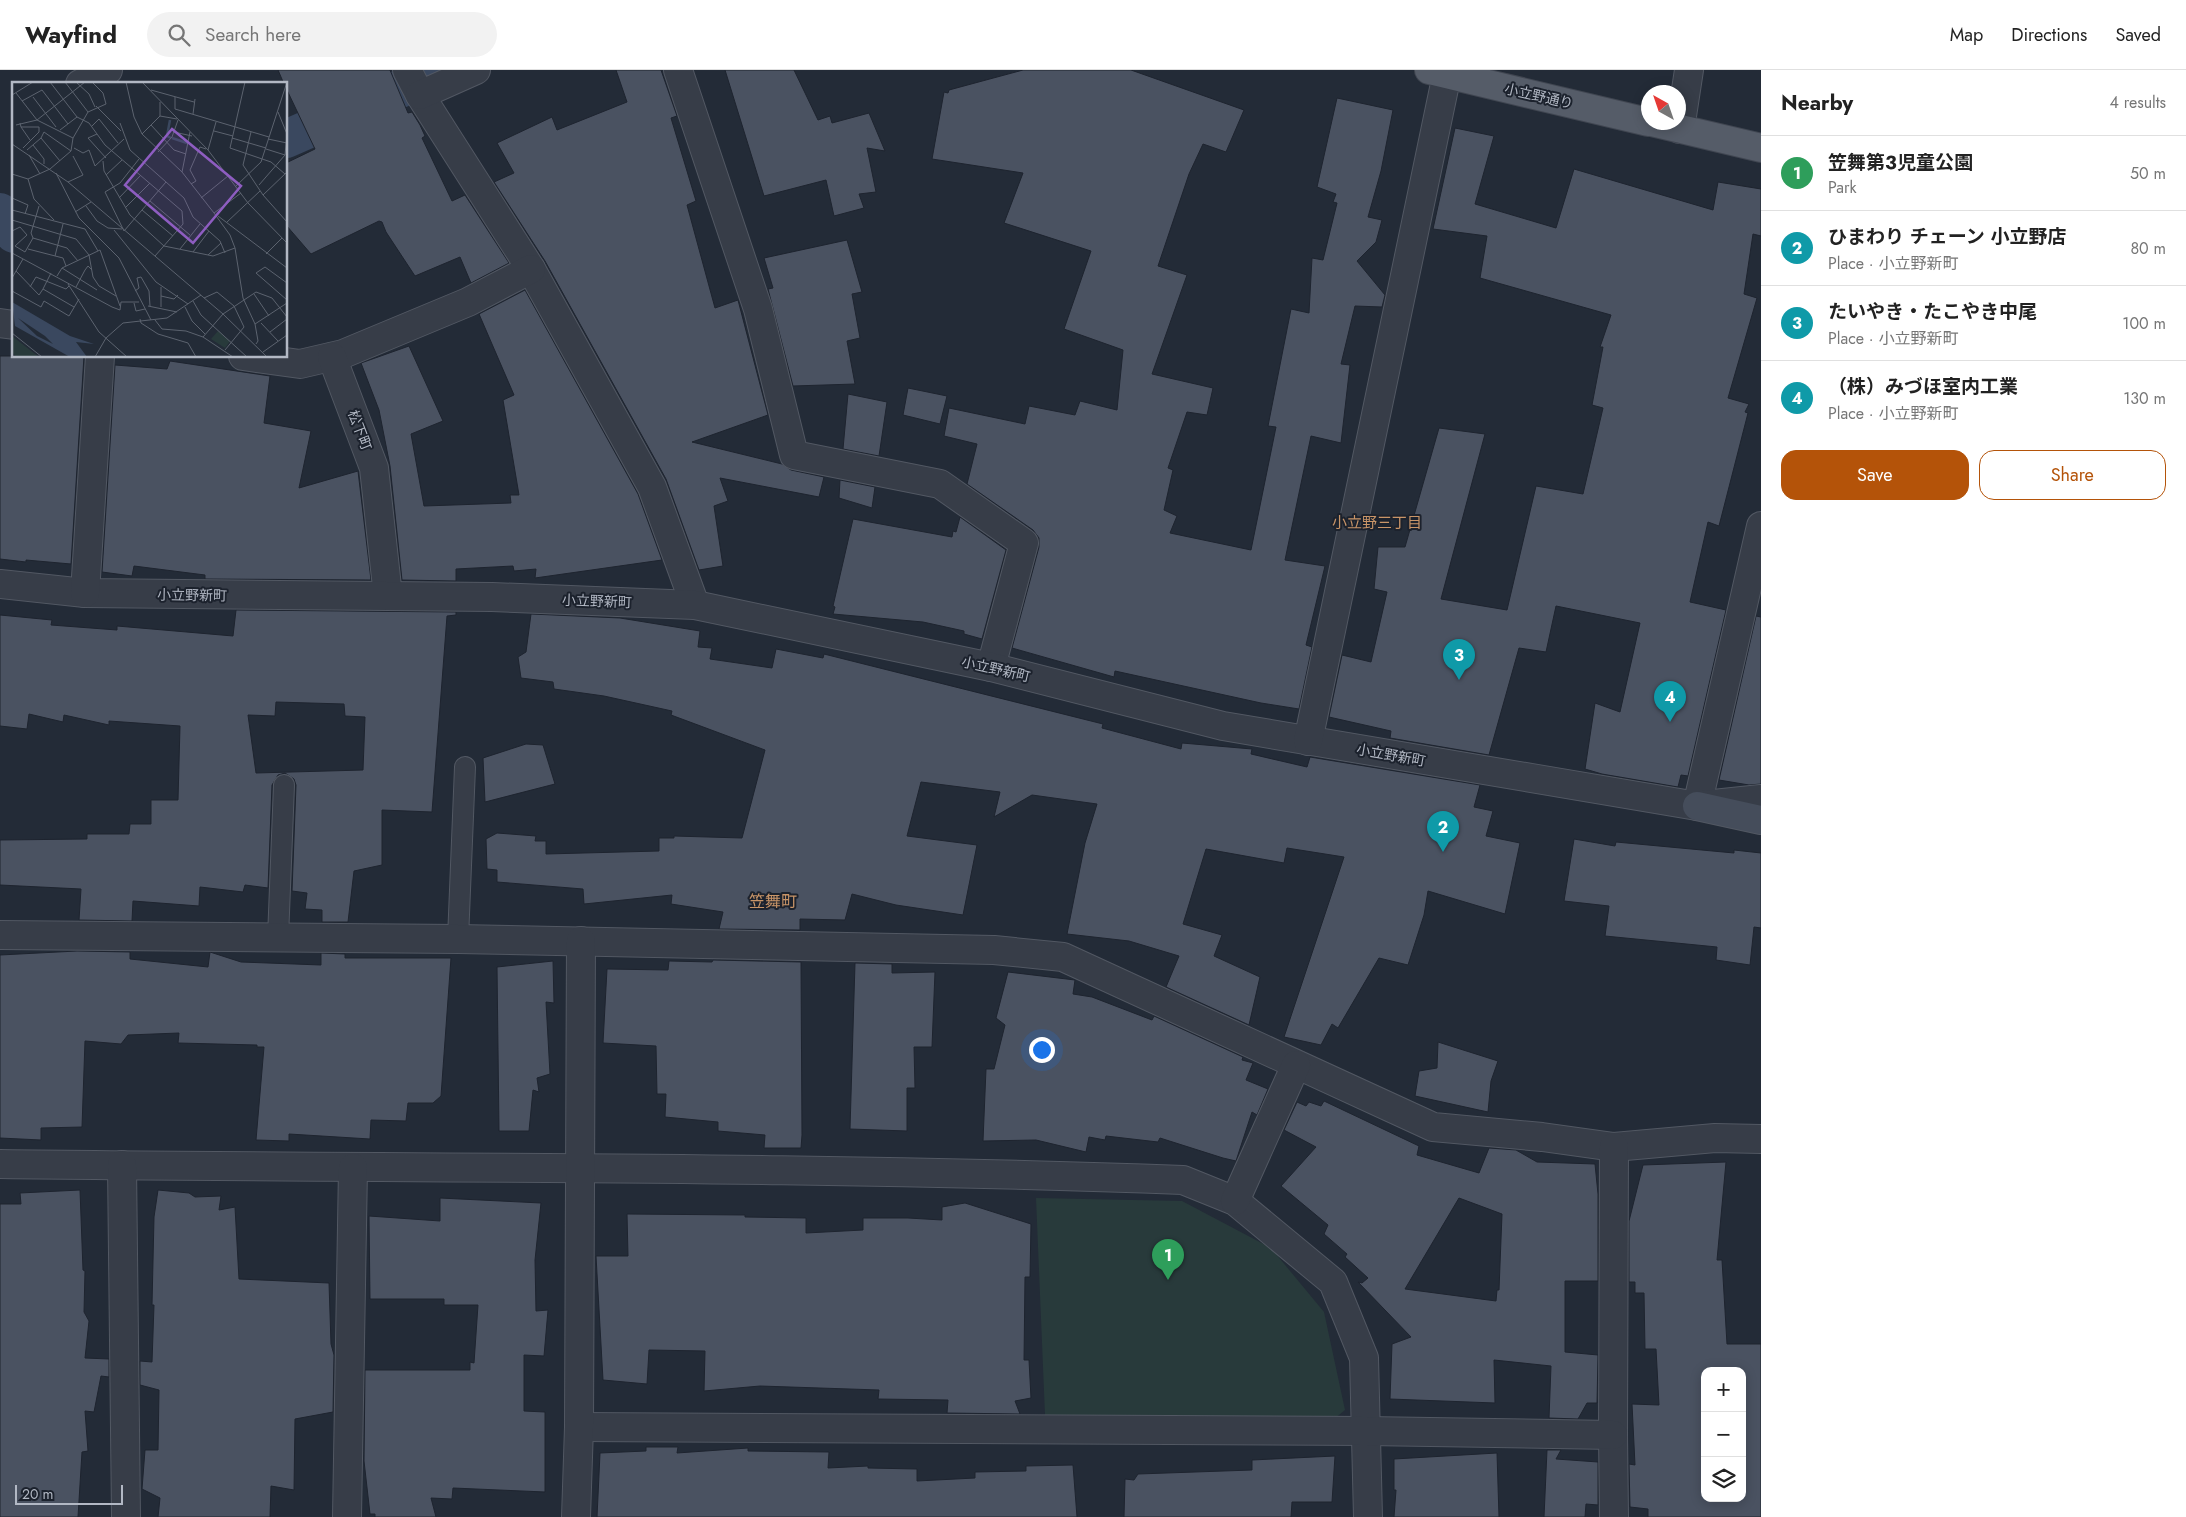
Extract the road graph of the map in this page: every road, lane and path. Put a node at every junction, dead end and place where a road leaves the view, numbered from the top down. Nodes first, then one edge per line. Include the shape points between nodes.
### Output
1 (108, 70) edge
2 (407, 70) edge
3 (476, 70) edge
4 (678, 70) edge
5 (1689, 70) edge
6 (1438, 72) edge
7 (84, 82) edge
8 (1686, 90) edge
9 (420, 94) junction
10 (1641, 120) edge
11 (1684, 130) edge
12 (1761, 148) edge
13 (532, 269) junction
14 (332, 357) junction
15 (100, 358) edge
16 (257, 358) edge
17 (1761, 526) edge
18 (0, 584) edge
19 (85, 593) junction
20 (388, 596) junction
21 (695, 605) junction
22 (992, 667) junction
23 (1308, 741) junction
24 (465, 767) dead end
25 (284, 786) dead end
26 (1761, 799) edge
27 (1697, 806) junction
28 (1761, 820) edge
29 (0, 936) edge
30 (278, 938) junction
31 (458, 939) junction
32 (581, 942) junction
33 (1296, 1065) junction
34 (1761, 1138) edge
35 (1614, 1147) junction
36 (0, 1164) edge
37 (122, 1166) junction
38 (580, 1167) junction
39 (353, 1168) junction
40 (1235, 1201) junction
41 (579, 1427) junction
42 (1367, 1431) junction
43 (1613, 1435) junction
44 (126, 1517) edge
45 (346, 1517) edge
46 (576, 1517) edge
47 (1368, 1517) edge
48 (1614, 1517) edge

1 - 7 street
2 - 9 street
3 - 9 street
4 - 22 street via 758,309 794,455 940,484 1024,543
5 - 8 street
6 - 10 main road, 小立野通り
6 - 23 street
9 - 13 street
11 - 12 main road, 小立野通り
13 - 14 street via 468,302
13 - 21 street via 652,486
14 - 16 street via 300,364
14 - 20 street, 松下町 via 374,468
15 - 19 street
17 - 27 street
18 - 19 street, 小立野新町
19 - 20 street, 小立野新町
20 - 21 street, 小立野新町
21 - 22 street, 小立野新町
22 - 23 street, 小立野新町 via 1223,726
23 - 27 street, 小立野新町
24 - 31 lane
25 - 30 lane
26 - 27 street, 小立野新町
27 - 28 street
29 - 30 street
30 - 31 street
31 - 32 street
32 - 33 street via 994,950 1063,957
32 - 38 street
33 - 35 street via 1433,1127
33 - 40 street
34 - 35 street via 1715,1138
35 - 43 street
36 - 37 street
37 - 39 street
37 - 44 street
38 - 39 street
38 - 40 street via 1183,1180
38 - 41 street
39 - 45 street
40 - 42 street via 1333,1282 1364,1358
41 - 42 street
41 - 46 street
42 - 43 street
42 - 47 street
43 - 48 street

